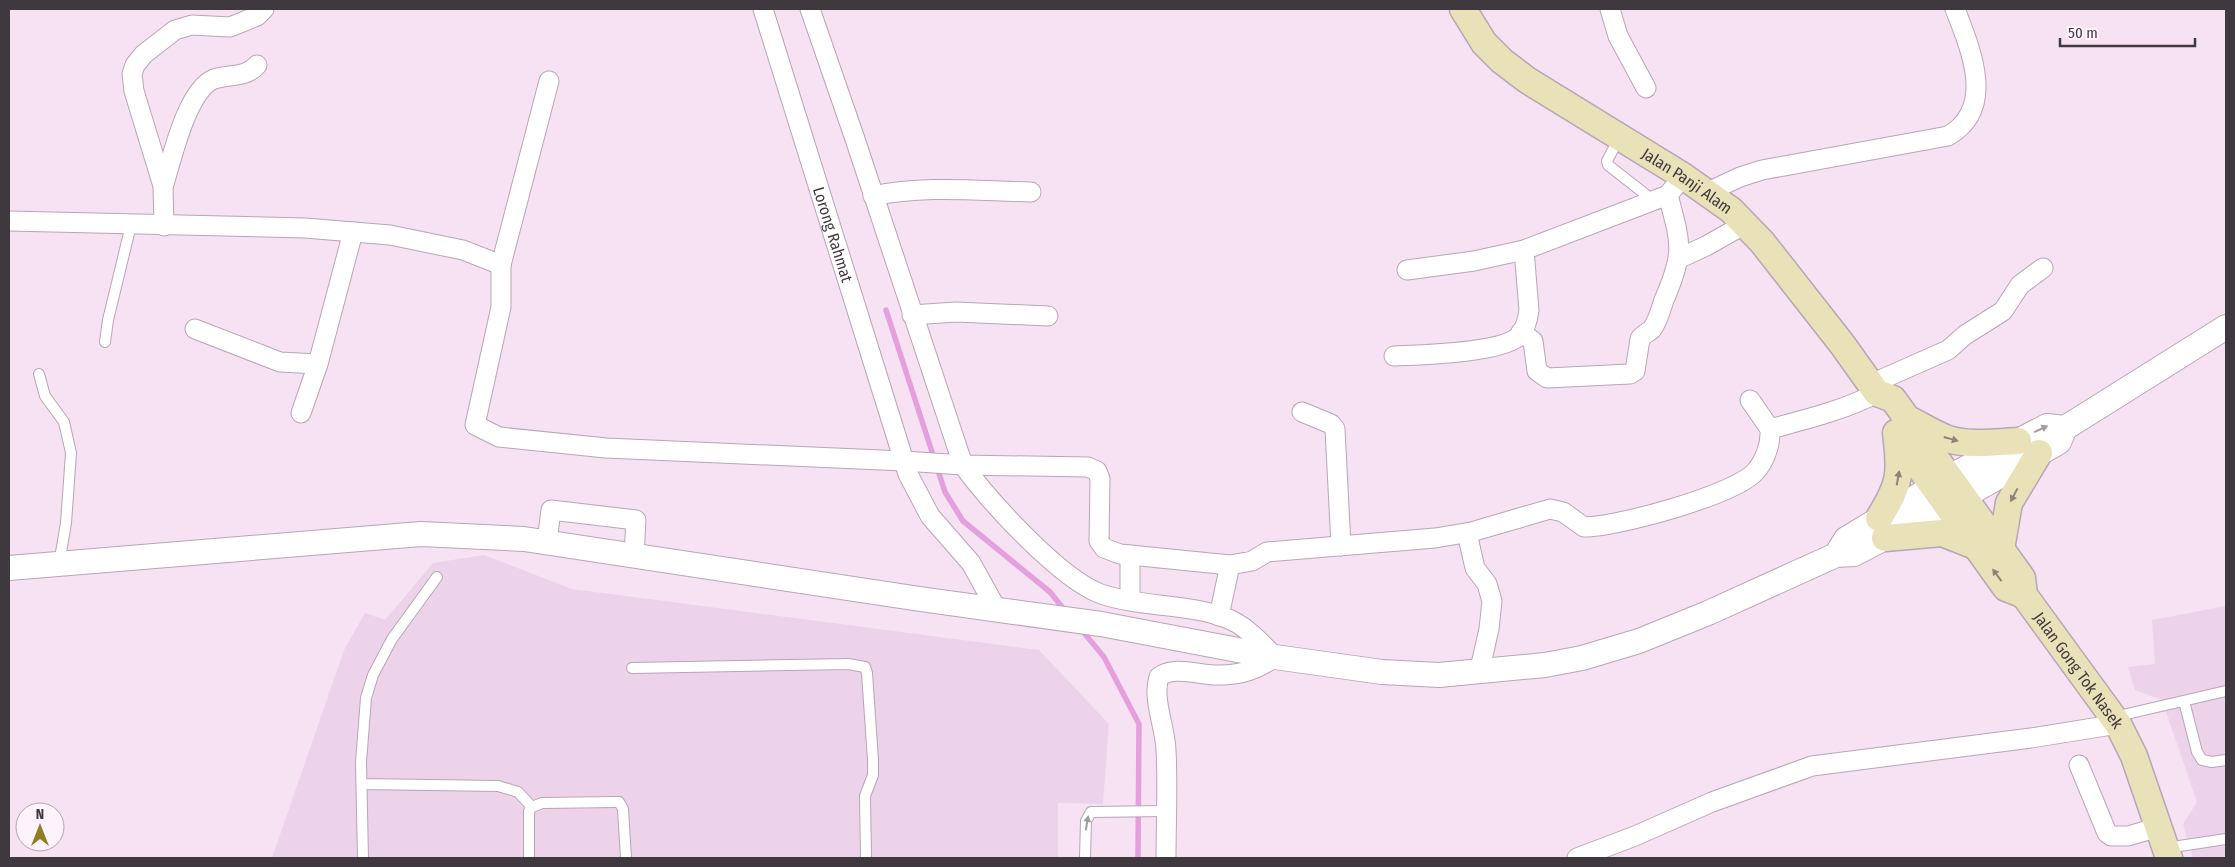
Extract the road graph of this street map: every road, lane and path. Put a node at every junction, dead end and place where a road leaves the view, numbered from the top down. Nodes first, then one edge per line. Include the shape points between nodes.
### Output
1 (264, 9) edge
2 (763, 9) edge
3 (810, 9) edge
4 (1463, 9) edge
5 (1610, 9) edge
6 (1955, 9) edge
7 (257, 66) dead end
8 (549, 81) dead end
9 (1646, 88) dead end
10 (1620, 137) junction
11 (163, 186) junction
12 (1668, 191) junction
13 (1031, 192) dead end
14 (1708, 192) junction
15 (873, 196) junction
16 (9, 221) edge
17 (1745, 224) junction
18 (131, 225) junction
19 (164, 226) junction
20 (353, 232) junction
21 (1524, 250) junction
22 (1680, 258) junction
23 (501, 265) junction
24 (2043, 268) dead end
25 (1407, 270) dead end
26 (912, 316) junction
27 (1048, 316) dead end
28 (2226, 327) edge
29 (196, 329) dead end
30 (1521, 332) junction
31 (105, 342) dead end
32 (1394, 356) dead end
33 (318, 364) junction
34 (39, 374) dead end
35 (1874, 388) junction
36 (1750, 400) dead end
37 (1302, 412) dead end
38 (301, 413) dead end
39 (1901, 426) junction
40 (1770, 429) junction
41 (2029, 447) junction
42 (907, 461) junction
43 (959, 465) junction
44 (1948, 492) junction
45 (1882, 528) junction
46 (1467, 533) junction
47 (547, 542) junction
48 (1341, 546) junction
49 (1988, 548) junction
50 (1130, 555) junction
51 (634, 556) junction
52 (59, 565) junction
53 (1230, 565) junction
54 (9, 568) edge
55 (437, 576) dead end
56 (2024, 594) joint
57 (1130, 600) junction
58 (997, 610) junction
59 (1220, 616) junction
60 (1275, 657) junction
61 (632, 668) dead end
62 (1479, 673) junction
63 (2226, 691) edge
64 (2184, 701) junction
65 (2115, 721) junction
66 (2226, 760) edge
67 (2079, 766) dead end
68 (362, 784) junction
69 (532, 807) junction
70 (1166, 811) junction
71 (2226, 839) edge
72 (2164, 844) edge
73 (363, 858) edge
74 (529, 858) edge
75 (626, 858) edge
76 (866, 858) edge
77 (1085, 858) edge
78 (1166, 858) edge
79 (1577, 858) edge

1 - 11 street via 257,16 230,27 192,25 175,30 144,54 136,65 132,74 134,91
2 - 42 street, Lorong Rahmat
3 - 15 street
4 - 10 main road, Jalan Panji Alam via 1474,29 1502,61
5 - 9 street via 1618,36
6 - 14 street via 1972,53 1976,75 1970,114 1961,128 1948,136 1762,170 1740,176
7 - 11 street via 244,74 213,80 203,86 184,123
8 - 23 street
10 - 12 main road, Jalan Panji Alam
10 - 12 lane via 1608,165
11 - 19 street
12 - 14 main road, Jalan Panji Alam
12 - 21 street
12 - 22 street via 1680,240
13 - 15 street via 932,189
14 - 17 main road, Jalan Panji Alam
15 - 26 street
16 - 18 street
17 - 22 street
17 - 35 main road, Jalan Panji Alam
18 - 19 street
18 - 31 lane
19 - 20 street
20 - 23 street via 435,243
20 - 33 street
21 - 25 street
21 - 30 street via 1529,310
22 - 30 street via 1656,322 1640,338 1636,368 1632,373 1547,378 1537,371 1533,341
23 - 42 street via 501,306 475,425 500,437 606,448
24 - 35 street via 2020,285 2003,311 1948,350
26 - 27 street via 956,312
26 - 43 street
28 - 41 street via 2065,428 2059,442
29 - 33 street via 280,362
30 - 32 street via 1504,344 1458,352
33 - 38 street
34 - 52 lane via 45,396 64,422 71,453
35 - 39 main road, Jalan Panji Alam via 1893,399
35 - 40 street via 1855,404 1822,417
36 - 40 street
37 - 48 street via 1331,424 1335,429
39 -> 41 main road via 1958,441
39 - 44 main road, Jalan Panji Alam
45 -> 39 main road via 1899,480
40 - 46 street via 1762,463 1747,479 1662,512 1584,528 1563,512 1550,510
41 - 44 street
41 -> 49 main road via 2009,503
42 - 43 street
42 - 58 street, Lorong Rahmat via 912,483 930,516 971,563
43 - 50 street via 1094,469 1100,479 1099,541 1110,551
43 - 57 street via 1063,572 1101,594
44 - 45 street
44 - 49 main road, Jalan Panji Alam
45 - 49 main road via 1942,532
45 - 62 street via 1854,554 1836,555 1639,641 1582,658
46 - 48 street
46 - 62 street via 1475,568 1488,584 1492,601
47 - 51 street
47 - 51 street via 551,510 636,520
47 - 52 street via 421,534
48 - 53 street via 1267,552 1252,561
49 - 56 main road, Jalan Panji Alam via 2006,588
50 - 53 street
50 - 57 street
51 - 58 street
52 - 54 street
53 - 59 street
55 - 68 lane via 392,639 372,675 363,730
56 - 65 main road, Jalan Gong Tok Nasek
57 - 59 street
58 - 60 street via 1101,624
59 - 60 street via 1245,629
60 - 62 street via 1411,675
60 - 70 street via 1259,668 1242,673 1168,672 1158,677 1157,695 1166,749
61 - 76 lane via 848,664 865,667 873,760 873,775 865,796
63 - 64 lane
64 - 65 lane
64 - 66 lane via 2202,760
65 - 72 main road, Jalan Gong Tok Nasek via 2134,756
65 - 79 street via 2031,738 1812,766 1712,802
67 - 72 street via 2111,836 2128,836
68 - 69 lane via 498,786 518,792
68 - 73 lane
69 - 74 lane
69 - 75 lane via 542,803 619,802 623,809
77 -> 70 lane via 1087,816 1091,812
70 - 78 street
71 - 72 lane

